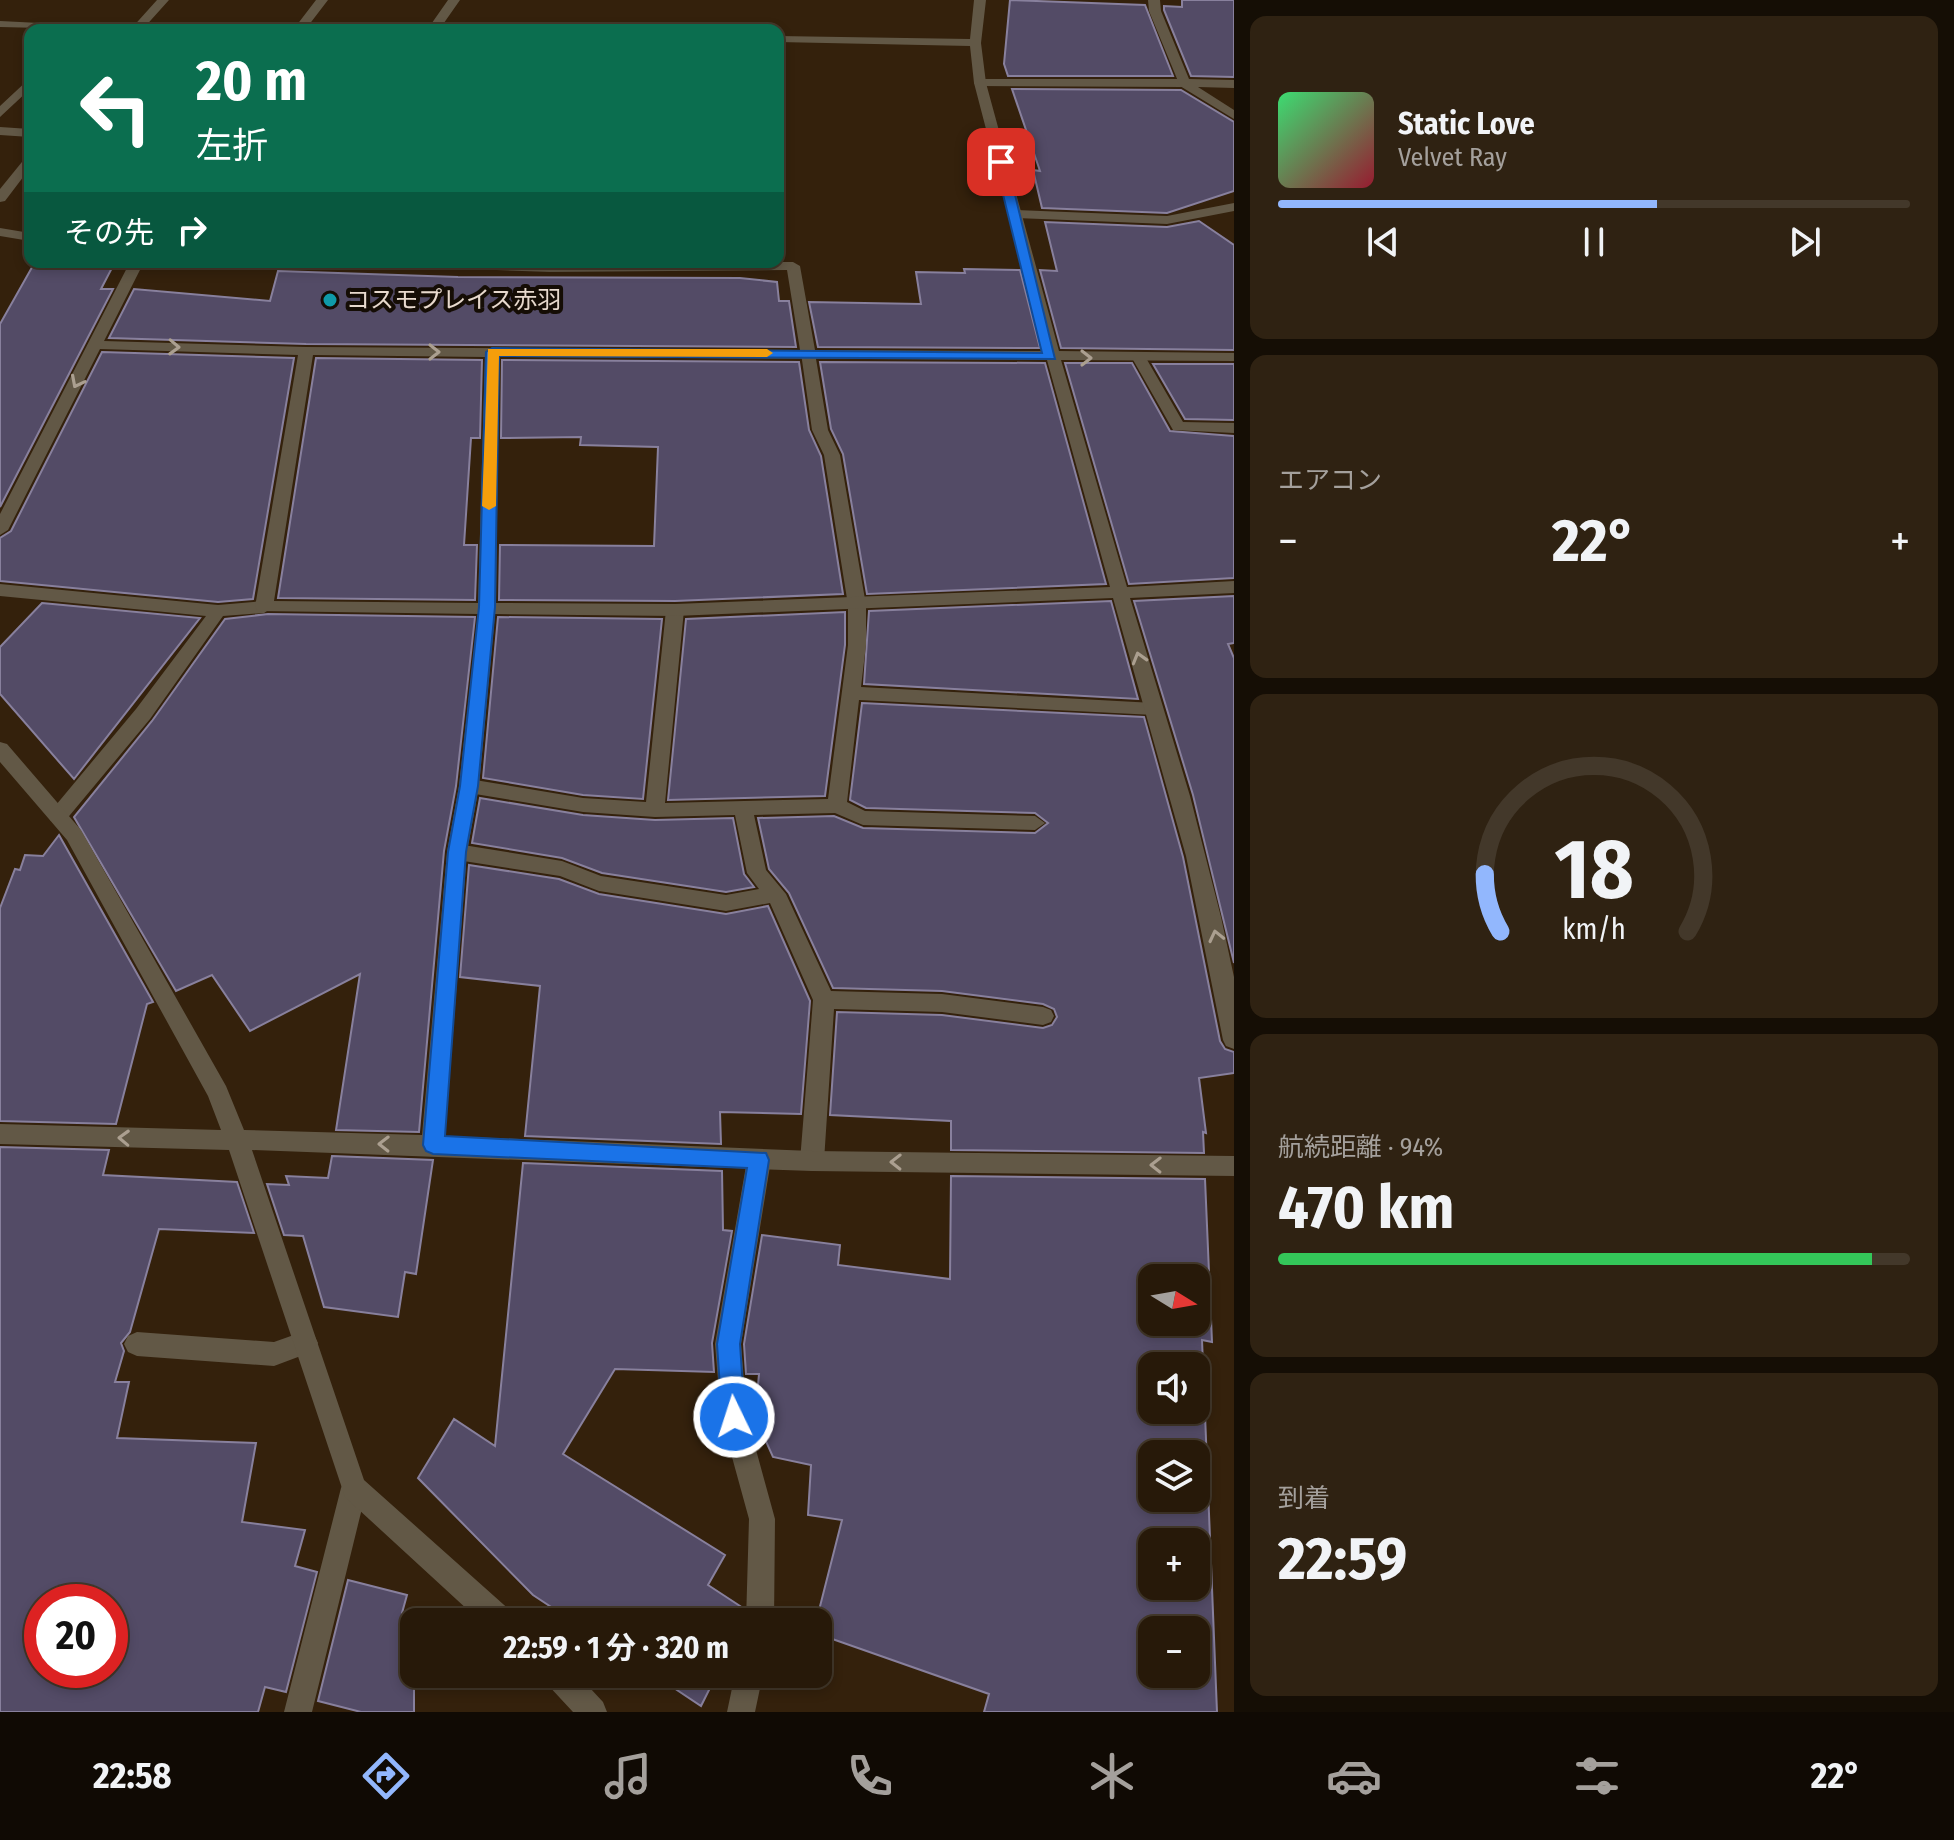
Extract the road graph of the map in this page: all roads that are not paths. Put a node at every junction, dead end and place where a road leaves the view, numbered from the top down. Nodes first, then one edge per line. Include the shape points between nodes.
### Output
1 (163, 0) edge
2 (322, 0) edge
3 (454, 0) edge
4 (980, 0) edge
5 (1154, 0) edge
6 (0, 24) edge
7 (141, 24) edge
8 (304, 24) edge
9 (437, 24) edge
10 (24, 25) edge
11 (784, 39) edge
12 (975, 43) junction
13 (980, 83) junction
14 (1184, 83) junction
15 (1234, 84) edge
16 (24, 88) edge
17 (0, 92) edge
18 (18, 94) junction
19 (0, 113) edge
20 (1234, 115) edge
21 (0, 131) edge
22 (24, 133) edge
23 (24, 168) edge
24 (0, 198) edge
25 (1234, 207) edge
26 (1015, 214) junction
27 (0, 232) edge
28 (24, 236) edge
29 (784, 266) edge
30 (134, 268) edge
31 (96, 345) junction
32 (306, 351) junction
33 (492, 352) junction
34 (808, 353) junction
35 (1050, 357) junction
36 (1234, 357) edge
37 (1139, 358) junction
38 (1234, 428) edge
39 (0, 530) edge
40 (1234, 587) edge
41 (0, 590) edge
42 (1119, 591) junction
43 (857, 605) junction
44 (264, 607) junction
45 (487, 607) junction
46 (675, 610) junction
47 (218, 611) junction
48 (851, 693) junction
49 (1154, 709) junction
50 (0, 749) edge
51 (469, 786) junction
52 (837, 806) junction
53 (743, 809) junction
54 (655, 810) junction
55 (58, 816) junction
56 (1035, 823) dead end
57 (457, 852) junction
58 (776, 894) junction
59 (824, 1000) junction
60 (1043, 1016) dead end
61 (1234, 1040) edge
62 (0, 1134) edge
63 (236, 1142) junction
64 (433, 1145) junction
65 (759, 1160) junction
66 (812, 1161) junction
67 (1234, 1166) edge
68 (305, 1343) junction
69 (137, 1344) dead end
70 (354, 1488) junction
71 (487, 1608) edge
72 (760, 1608) edge
73 (570, 1688) edge
74 (746, 1688) edge
75 (298, 1712) edge
76 (593, 1712) edge
77 (741, 1712) edge

1 - 7 street
2 - 8 street
3 - 9 street
4 - 12 street
5 - 14 street
6 - 10 street
11 - 12 street
12 - 13 street
13 - 14 street
13 - 26 street
14 - 15 street
14 - 20 street
16 - 18 street
17 - 18 street
18 - 19 street
21 - 22 street
23 - 24 street
25 - 26 street via 1167,220
26 - 35 street
27 - 28 street
29 - 34 street via 793,266
30 - 31 street
31 -> 32 street
31 -> 39 street
32 -> 33 street
32 - 44 street
33 - 34 street
33 - 45 street
34 - 35 street
34 - 43 street via 820,430 832,455
35 -> 37 street
35 - 42 street
36 - 37 street
37 - 38 street via 1178,427
40 - 42 street
41 - 47 street
42 - 43 street
49 -> 42 street
43 - 46 street
43 - 48 street
44 - 45 street
44 - 47 street
45 - 46 street
45 - 51 street
46 - 54 street
47 - 55 street via 143,714
48 - 49 street
48 - 52 street
61 -> 49 street via 1193,837
50 - 55 street
51 - 54 street via 583,805
51 - 57 street
52 - 53 street
52 - 56 street via 863,818
53 - 54 street
53 - 58 street via 757,873
55 - 63 street via 74,835 218,1093
57 - 58 street via 562,869 599,883 726,903
57 - 64 street
58 - 59 street
59 - 60 street via 942,1003
59 - 66 street
63 -> 62 street
64 -> 63 street
63 - 68 street
64 - 65 street
65 - 66 street
65 - 72 street via 728,1344 734,1417 762,1519
67 -> 66 street
68 - 69 street via 274,1354
68 - 70 street
70 - 71 street
70 - 75 street
73 - 76 street
74 - 77 street

